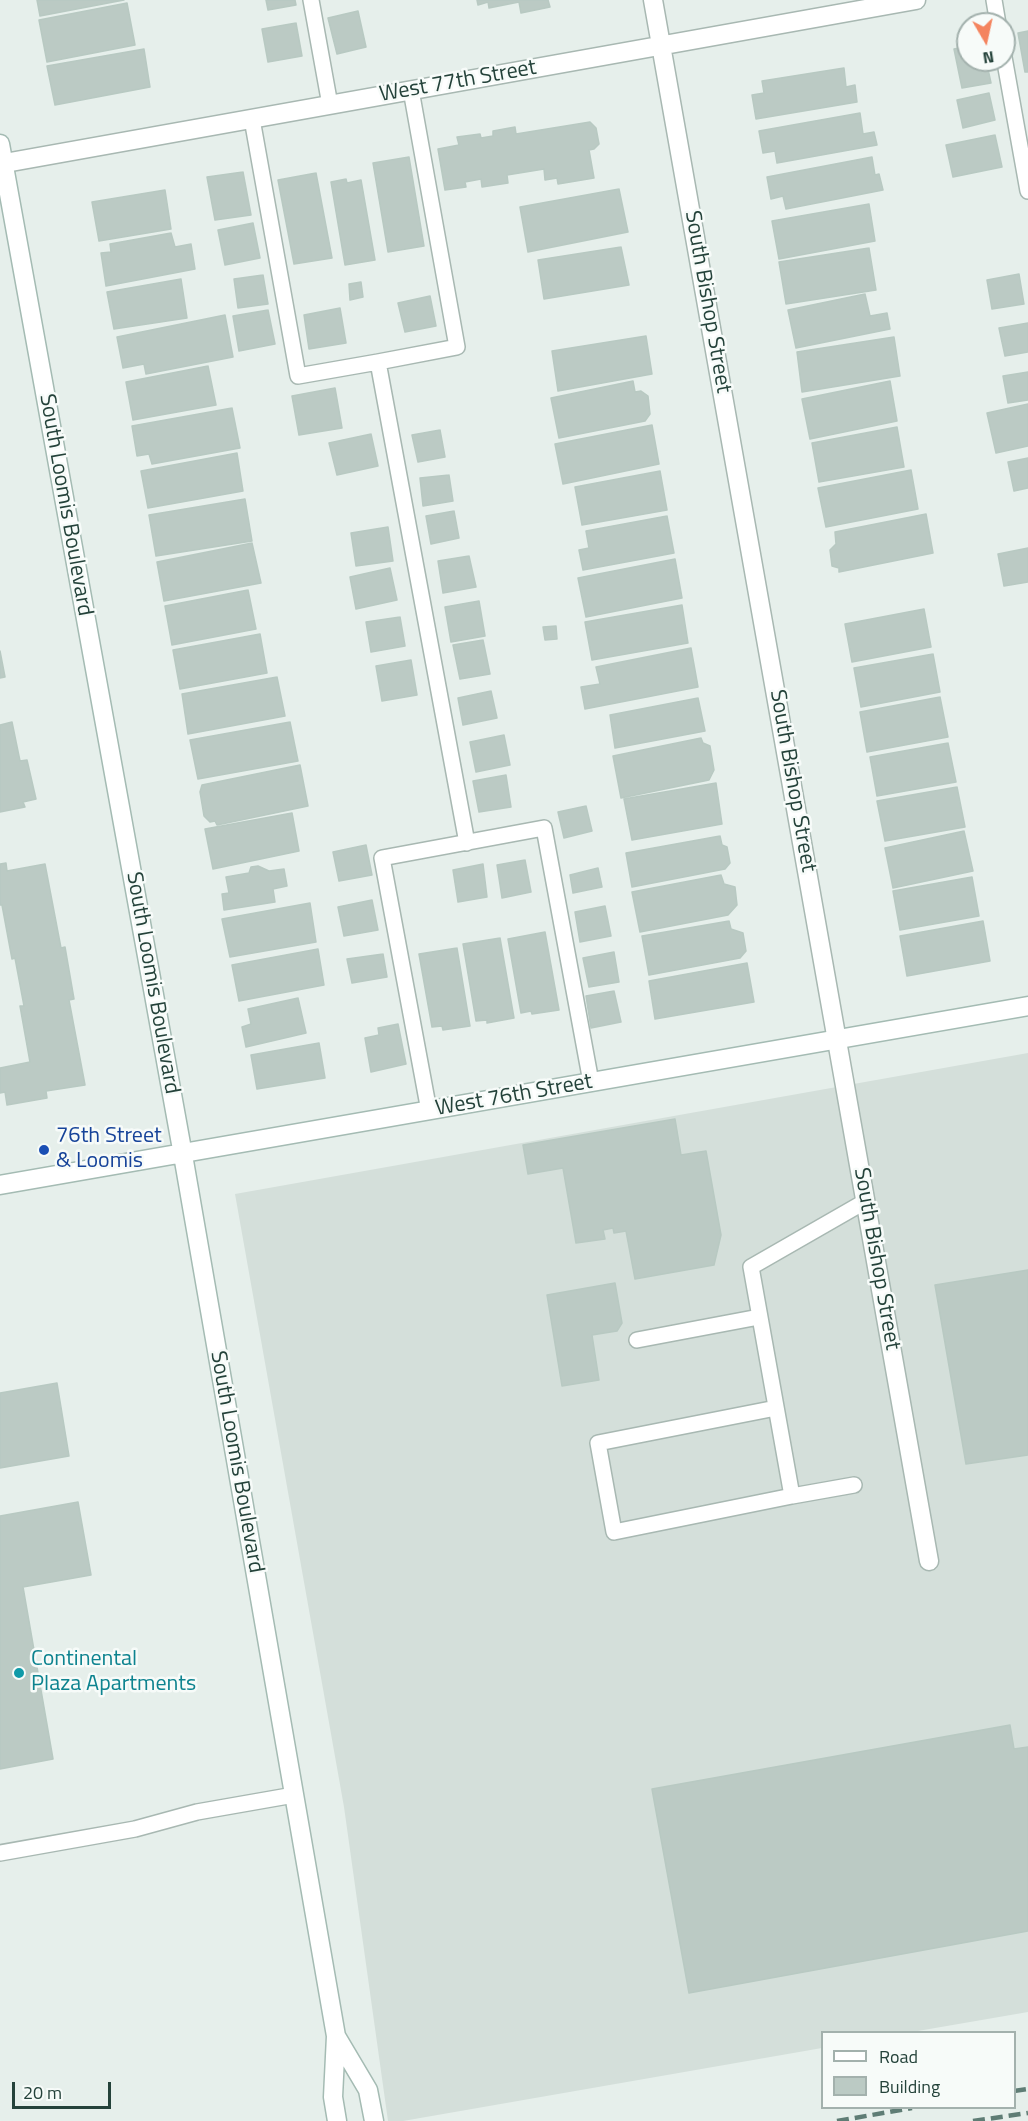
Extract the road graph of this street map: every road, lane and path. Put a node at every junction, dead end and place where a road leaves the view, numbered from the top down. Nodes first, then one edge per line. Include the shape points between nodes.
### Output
1 (311, 0) edge
2 (653, 0) edge
3 (916, 0) edge
4 (662, 45) junction
5 (1007, 72) edge
6 (411, 90) junction
7 (330, 105) junction
8 (252, 119) junction
9 (0, 144) edge
10 (2, 163) edge
11 (1028, 190) edge
12 (378, 362) junction
13 (467, 843) junction
14 (1028, 1006) edge
15 (837, 1038) junction
16 (591, 1082) junction
17 (429, 1111) junction
18 (183, 1155) junction
19 (0, 1185) edge
20 (866, 1202) junction
21 (759, 1317) junction
22 (637, 1340) dead end
23 (776, 1408) junction
24 (854, 1485) dead end
25 (792, 1496) junction
26 (929, 1561) dead end
27 (294, 1796) junction
28 (0, 1853) edge
29 (336, 2036) junction
30 (338, 2121) edge
31 (374, 2121) edge

1 - 7 lane
2 - 4 street, South Bishop Street
3 - 4 street, West 77th Street
4 - 6 street, West 77th Street
4 - 15 street, South Bishop Street
5 - 11 lane
6 - 7 street, West 77th Street
6 - 12 lane via 457,348
7 - 8 street, West 77th Street
8 - 10 street, West 77th Street
8 - 12 lane via 298,376
9 - 10 street, South Loomis Boulevard
10 - 18 street, South Loomis Boulevard
12 - 13 lane
13 - 16 lane via 544,828
13 - 17 lane via 382,858
14 - 15 street, West 76th Street
15 - 16 street, West 76th Street
15 - 20 street, South Bishop Street
16 - 17 street, West 76th Street
17 - 18 street, West 76th Street
18 - 19 street, West 76th Street
18 - 27 street, South Loomis Boulevard
20 - 21 lane via 751,1267
20 - 26 street, South Bishop Street
21 - 22 lane
21 - 23 lane
23 - 25 lane
23 - 25 lane via 598,1443 614,1532
24 - 25 lane
27 - 28 lane
27 - 29 street, South Loomis Boulevard
29 - 30 street, South Loomis Boulevard via 333,2097
29 - 31 street, South Loomis Boulevard via 368,2090

